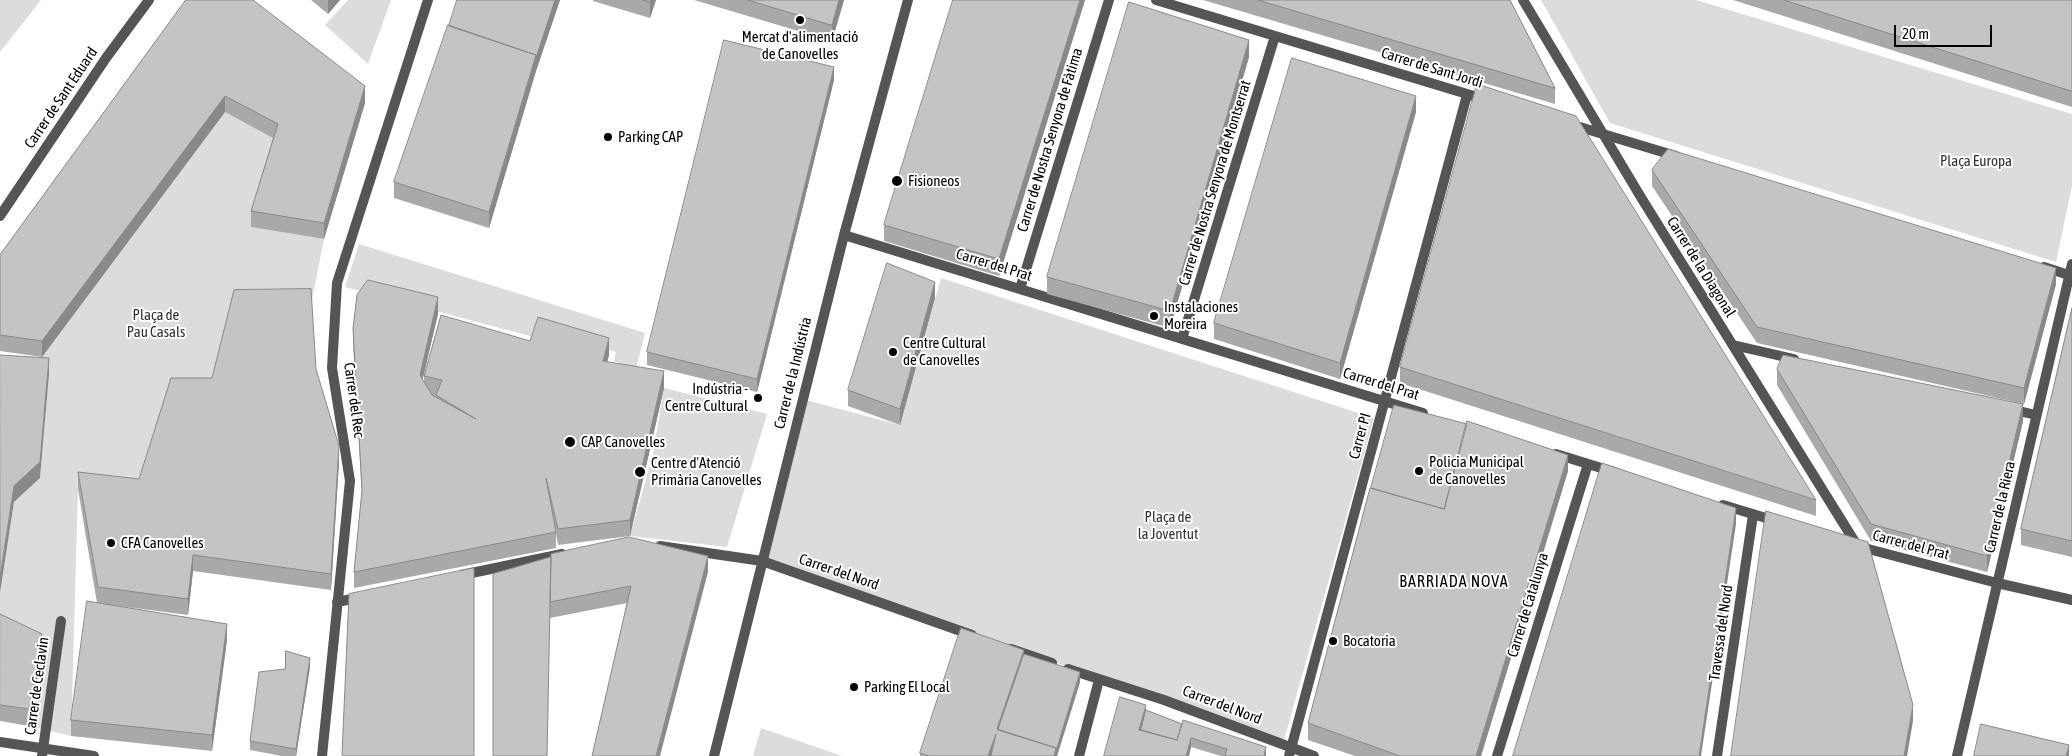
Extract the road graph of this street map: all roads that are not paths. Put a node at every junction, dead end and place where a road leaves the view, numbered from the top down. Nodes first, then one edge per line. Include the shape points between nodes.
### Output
1 (149, 0) edge
2 (428, 0) edge
3 (908, 0) edge
4 (1109, 0) edge
5 (1156, 0) edge
6 (1524, 0) edge
7 (1275, 36) junction
8 (1467, 94) junction
9 (1495, 102) edge
10 (1559, 121) edge
11 (1605, 134) junction
12 (1685, 159) edge
13 (0, 216) edge
14 (844, 235) junction
15 (2032, 263) edge
16 (2071, 272) edge
17 (1020, 289) junction
18 (1182, 339) junction
19 (1733, 345) junction
20 (1808, 363) edge
21 (1385, 401) junction
22 (1998, 406) edge
23 (1431, 415) edge
24 (2036, 415) junction
25 (1542, 450) edge
26 (1588, 464) junction
27 (1625, 475) edge
28 (1717, 503) edge
29 (1753, 515) junction
30 (1791, 526) edge
31 (1839, 541) edge
32 (646, 543) edge
33 (1858, 546) junction
34 (570, 553) edge
35 (762, 561) junction
36 (454, 577) edge
37 (1997, 583) junction
38 (376, 594) edge
39 (2072, 600) edge
40 (337, 602) junction
41 (61, 621) dead end
42 (987, 640) edge
43 (1005, 647) edge
44 (1099, 680) junction
45 (0, 742) edge
46 (43, 752) edge
47 (1290, 752) edge
48 (94, 756) edge
49 (322, 756) edge
50 (714, 756) edge
51 (1079, 756) edge
52 (1314, 756) edge
53 (1498, 756) edge
54 (1718, 756) edge
55 (1957, 756) edge

1 - 13 street, Carrer de Sant Eduard
2 - 40 street, Carrer del Rec via 337,283 332,368 350,481
3 - 14 street, Carrer de la Indústria
4 - 17 street, Carrer de Nostra Senyora de Fàtima
5 - 7 street, Carrer de Sant Jordi
6 - 11 street, Carrer de la Diagonal
7 - 8 street, Carrer de Sant Jordi
7 - 18 street, Carrer de Nostra Senyora de Montserrat
8 - 9 street, Carrer de Sant Jordi
8 - 21 street, Carrer PI
10 - 11 street
11 - 12 street
11 - 19 street, Carrer de la Diagonal
14 - 17 street, Carrer del Prat
14 - 35 street, Carrer de la Indústria
15 - 16 street
16 - 24 street, Carrer de la Riera
17 - 18 street, Carrer del Prat
18 - 21 street, Carrer del Prat
19 - 20 street
19 - 33 street, Carrer de la Diagonal
21 - 23 street, Carrer del Prat
21 - 47 street, Carrer PI
22 - 24 street
24 - 37 street, Carrer de la Riera
25 - 26 street
26 - 27 street
26 - 53 street, Carrer de Catalunya
28 - 29 street
29 - 30 street
29 - 54 street, Travessa del Nord
31 - 33 street, Carrer del Prat
32 - 35 street, Carrer del Nord
33 - 37 street, Carrer del Prat
34 - 36 street
35 - 42 street, Carrer del Nord
35 - 50 street, Carrer de la Indústria
37 - 39 street, Carrer del Prat
37 - 55 street, Carrer de la Riera
38 - 40 street
40 - 49 street, Carrer del Rec
41 - 46 street, Carrer de Ceclavin
43 - 44 street, Carrer del Nord
44 - 47 street, Carrer del Nord via 1164,700
44 - 51 street
45 - 46 street
46 - 48 street
47 - 52 street, Carrer del Nord

